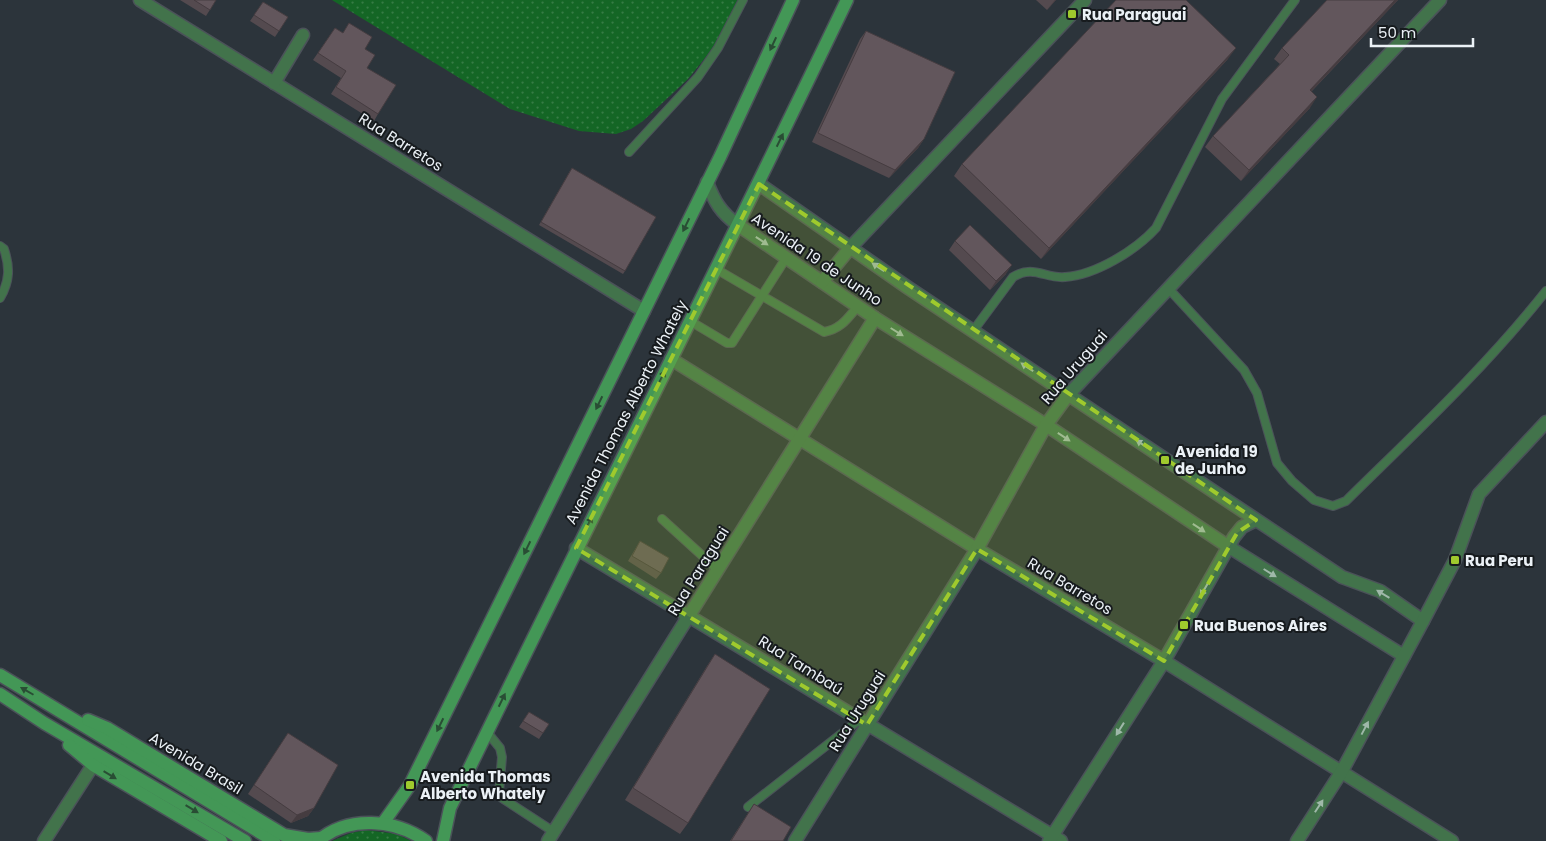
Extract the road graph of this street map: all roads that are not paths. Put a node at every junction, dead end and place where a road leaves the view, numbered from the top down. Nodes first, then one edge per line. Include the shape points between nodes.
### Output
1 (140, 0) edge
2 (743, 0) edge
3 (793, 0) edge
4 (847, 0) edge
5 (1085, 0) edge
6 (1295, 0) edge
7 (1440, 0) edge
8 (303, 35) dead end
9 (274, 83) junction
10 (629, 152) dead end
11 (708, 182) junction
12 (758, 184) junction
13 (738, 226) junction
14 (0, 246) edge
15 (850, 248) junction
16 (786, 258) junction
17 (716, 269) junction
18 (822, 282) junction
19 (1168, 288) junction
20 (1546, 291) edge
21 (761, 295) junction
22 (0, 298) edge
23 (858, 306) junction
24 (644, 311) junction
25 (876, 318) junction
26 (690, 321) junction
27 (973, 331) junction
28 (671, 360) junction
29 (1068, 395) junction
30 (1546, 422) edge
31 (1046, 425) junction
32 (800, 438) junction
33 (662, 519) dead end
34 (1256, 520) junction
35 (576, 548) junction
36 (1229, 548) junction
37 (977, 549) junction
38 (718, 570) junction
39 (689, 615) junction
40 (1423, 621) junction
41 (1404, 656) junction
42 (1164, 661) junction
43 (0, 675) edge
44 (0, 694) edge
45 (55, 706) junction
46 (44, 723) junction
47 (863, 723) junction
48 (487, 732) junction
49 (93, 765) junction
50 (1342, 771) junction
51 (748, 807) dead end
52 (383, 823) junction
53 (551, 836) edge
54 (320, 839) edge
55 (1054, 839) edge
56 (44, 841) edge
57 (221, 841) edge
58 (245, 841) edge
59 (274, 841) edge
60 (426, 841) edge
61 (443, 841) edge
62 (795, 841) edge
63 (1297, 841) edge
64 (1452, 841) edge

1 - 9 street, Rua Barretos
2 - 10 lane via 718,48 698,77
3 -> 11 main road, Avenida Thomas Alberto Whately
12 -> 4 main road, Avenida Thomas Alberto Whately
5 - 15 street
6 - 27 lane via 1222,98 1156,228 1142,243 1088,272 1064,278 1030,270 1020,272
7 - 19 street, Rua Uruguai
8 - 9 street
9 - 24 street, Rua Barretos
11 - 13 street, Avenida 19 de Junho via 714,202
11 -> 24 main road, Avenida Thomas Alberto Whately
12 - 13 main road, Avenida Thomas Alberto Whately
12 - 15 street, Avenida 19 de Junho
13 -> 16 street, Avenida 19 de Junho
13 - 17 main road, Avenida Thomas Alberto Whately
14 - 22 lane via 9,264 7,286
15 - 18 street
27 -> 15 street, Avenida 19 de Junho
16 - 18 street, Avenida 19 de Junho
16 - 21 lane
17 - 21 lane
17 - 26 main road, Avenida Thomas Alberto Whately
18 - 23 street, Avenida 19 de Junho
19 - 20 lane via 1252,382 1277,463 1314,500 1333,506 1346,501 1459,390 1510,337
19 - 29 street, Rua Uruguai
21 - 23 lane via 824,332 843,324
21 - 26 lane via 732,343
23 - 25 street, Avenida 19 de Junho
24 -> 52 main road, Avenida Thomas Alberto Whately via 410,785
25 -> 31 street, Avenida 19 de Junho
25 - 32 street, Rua Paraguai
26 - 28 main road, Avenida Thomas Alberto Whately
29 -> 27 street, Avenida 19 de Junho
28 - 32 street, Rua Barretos
35 -> 28 main road, Avenida Thomas Alberto Whately
29 - 31 street, Rua Uruguai
34 -> 29 street, Avenida 19 de Junho
30 - 40 street via 1480,494 1455,560
31 -> 36 street, Avenida 19 de Junho
31 - 37 street, Rua Uruguai
32 - 37 street, Rua Barretos
32 - 38 street, Rua Paraguai
33 - 38 lane
34 - 36 street via 1237,533
40 -> 34 street, Avenida 19 de Junho via 1380,591 1342,577
35 - 39 street, Rua Tambaú
48 -> 35 main road, Avenida Thomas Alberto Whately
36 -> 41 street, Avenida 19 de Junho
36 -> 42 street
37 - 42 street, Rua Barretos
37 - 47 street, Rua Uruguai
38 - 39 street, Rua Paraguai
39 - 47 street, Rua Tambaú
39 - 53 street, Rua Paraguai
40 - 41 street
50 -> 41 street
42 - 50 street, Rua Barretos
42 -> 55 street
45 -> 43 main road, Avenida Brasil
44 - 46 main road
45 - 54 main road, Avenida Brasil via 107,728 284,835
45 - 59 main road, Avenida Brasil
46 - 49 main road
46 -> 58 main road
47 - 51 lane
47 - 55 street, Rua Tambaú
47 - 62 street, Rua Uruguai
48 - 53 lane via 500,748 502,757 498,794
48 - 61 main road, Avenida Thomas Alberto Whately via 450,808
49 - 56 street
49 -> 57 main road
63 -> 50 street
50 - 64 street, Rua Barretos
52 - 54 main road via 361,823 340,828
52 - 60 main road via 405,829

